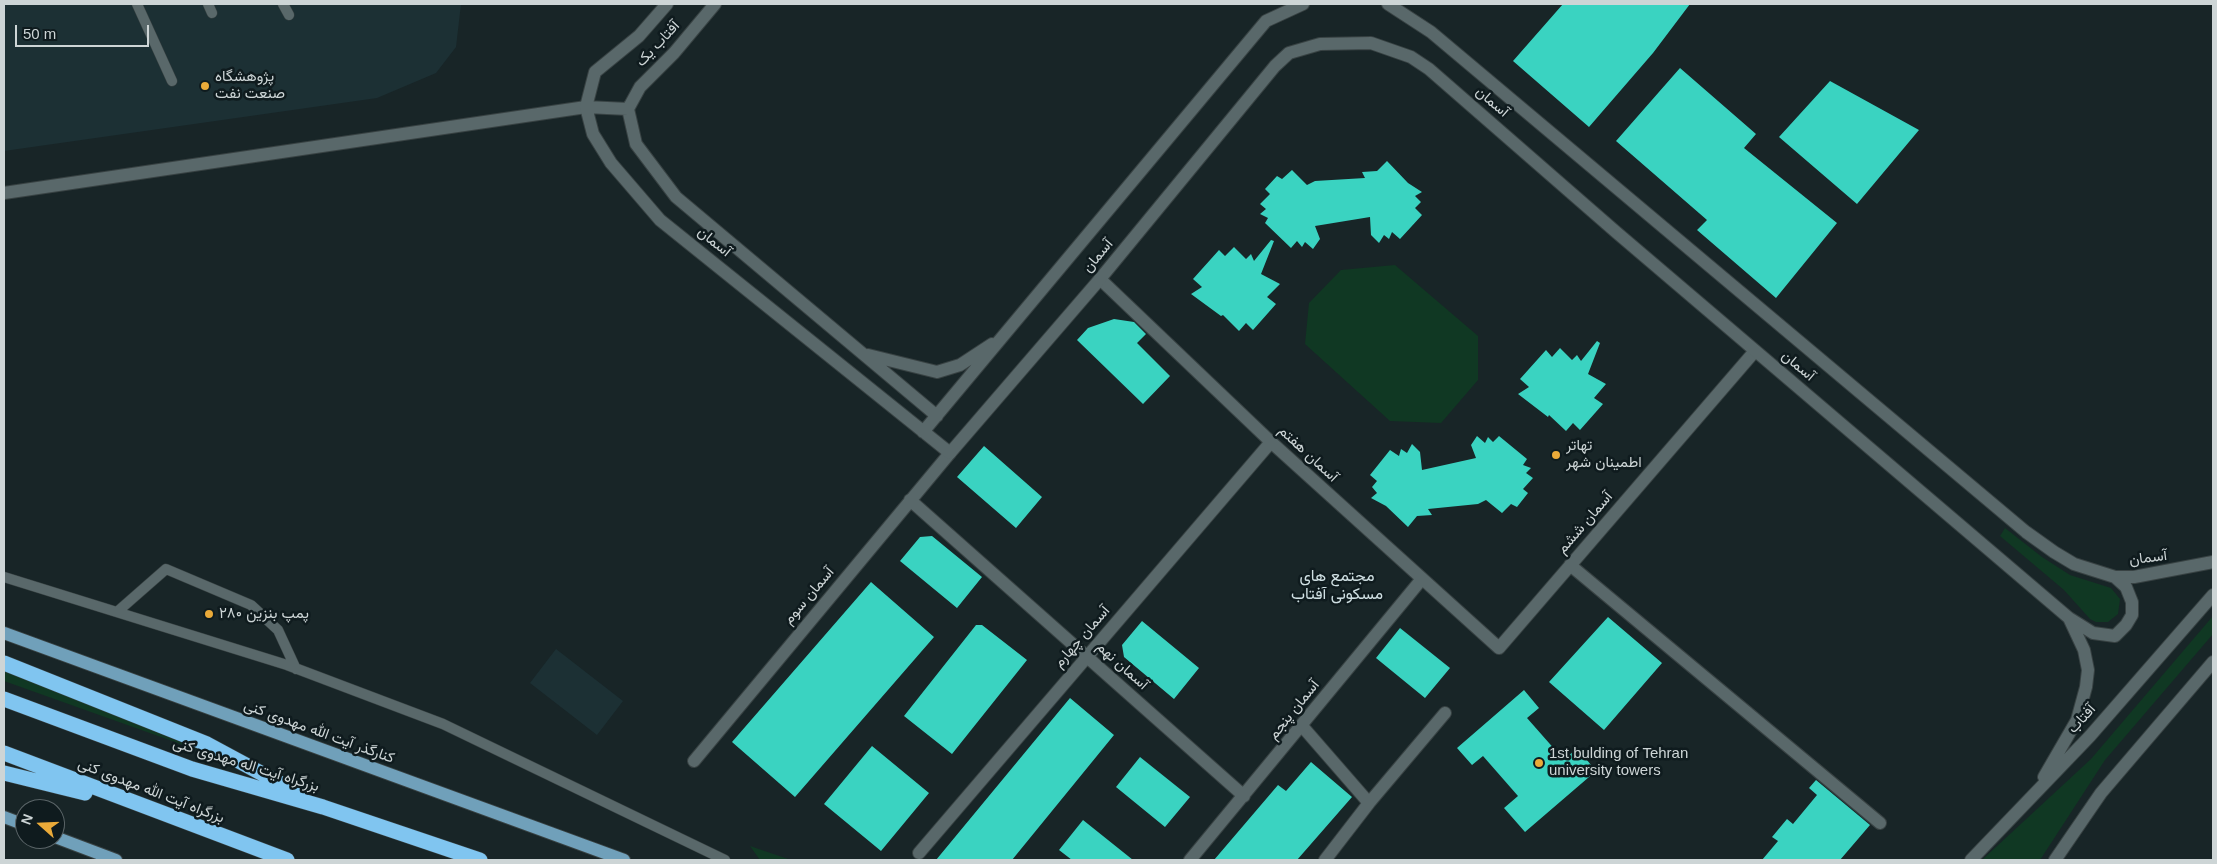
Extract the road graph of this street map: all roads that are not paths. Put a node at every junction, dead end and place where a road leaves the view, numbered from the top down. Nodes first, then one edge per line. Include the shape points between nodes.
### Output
1 (137, 4) edge
2 (283, 4) edge
3 (667, 4) edge
4 (715, 4) edge
5 (1302, 4) edge
6 (1388, 4) edge
7 (288, 15) dead end
8 (172, 81) dead end
9 (586, 107) junction
10 (628, 109) junction
11 (4, 193) edge
12 (1100, 279) junction
13 (1004, 336) junction
14 (1755, 351) junction
15 (864, 354) junction
16 (937, 416) junction
17 (923, 432) junction
18 (1271, 442) junction
19 (950, 453) junction
20 (910, 500) junction
21 (2213, 562) edge
22 (1570, 565) junction
23 (4, 577) edge
24 (2115, 577) junction
25 (1421, 580) junction
26 (2213, 595) edge
27 (117, 612) junction
28 (2069, 618) junction
29 (4, 633) edge
30 (1499, 648) joint
31 (1086, 656) junction
32 (2213, 662) edge
33 (4, 663) edge
34 (296, 668) junction
35 (4, 699) edge
36 (1445, 713) dead end
37 (1302, 726) junction
38 (4, 754) edge
39 (694, 761) dead end
40 (4, 773) edge
41 (2034, 794) junction
42 (1244, 796) junction
43 (1369, 803) junction
44 (323, 807) junction
45 (145, 808) junction
46 (1880, 823) dead end
47 (65, 841) edge
48 (919, 853) dead end
49 (116, 860) edge
50 (287, 860) edge
51 (480, 860) edge
52 (624, 860) edge
53 (725, 860) edge
54 (1190, 860) edge
55 (1325, 860) edge
56 (1970, 860) edge
57 (2055, 860) edge

1 - 8 lane
2 - 7 lane
3 - 9 street, آفتاب یک via 639,36 596,72
4 - 10 street, آفتاب یک via 640,87
5 - 13 street, آسمان via 1266,21
6 - 24 street, آسمان via 1431,32 2026,532 2074,564
9 - 10 street
9 - 11 street
9 - 17 street, آسمان via 593,134 611,163 660,220
10 - 15 street, آسمان via 636,144 676,198
12 - 14 street, آسمان via 1289,53 1320,44 1371,44 1411,57 1429,69
12 - 18 street, آسمان هفتم
12 - 19 street, آسمان
13 - 15 street via 960,365 937,372
13 - 16 street, آسمان
14 - 22 street, آسمان ششم
14 - 28 street, آسمان
15 - 16 street, آسمان
16 - 17 street, آسمان
17 - 19 street, آسمان
18 - 25 street, آسمان هفتم
18 - 31 street, آسمان چهارم
19 - 20 street, آسمان سوم
20 - 31 street, آسمان نهم
20 - 39 street, آسمان سوم
21 - 24 street, آسمان via 2142,576
22 - 30 street, آسمان ششم
22 - 46 street
23 - 27 lane
24 - 28 street, آسمان via 2126,587 2132,602 2132,615 2121,632 2115,636 2093,633
25 - 30 street, آسمان هفتم
25 - 37 street, آسمان پنجم
26 - 41 street, آفتاب via 2090,736
27 - 34 lane
27 - 34 lane via 166,569 251,605 278,630
28 - 41 street via 2084,650 2088,670 2086,687 2077,720
29 - 52 main road, کنارگذر آیت الله مهدوی کنی
31 - 42 street, آسمان نهم
31 - 48 street, آسمان چهارم
32 - 57 street via 2100,793
33 - 44 highway via 207,744
34 - 53 lane via 443,724
35 - 44 highway, بزرگراه آیت اله مهدوی کنی via 192,769
36 - 43 street
37 - 42 street, آسمان پنجم
37 - 43 street
38 - 45 highway, بزرگراه آیت الله مهدوی کنی
40 - 45 highway
41 - 56 street, آفتاب
42 - 54 street, آسمان پنجم
43 - 55 street
44 - 51 highway, بزرگراه آیت اله مهدوی کنی
45 - 50 highway, بزرگراه آیت الله مهدوی کنی
47 - 49 main road

